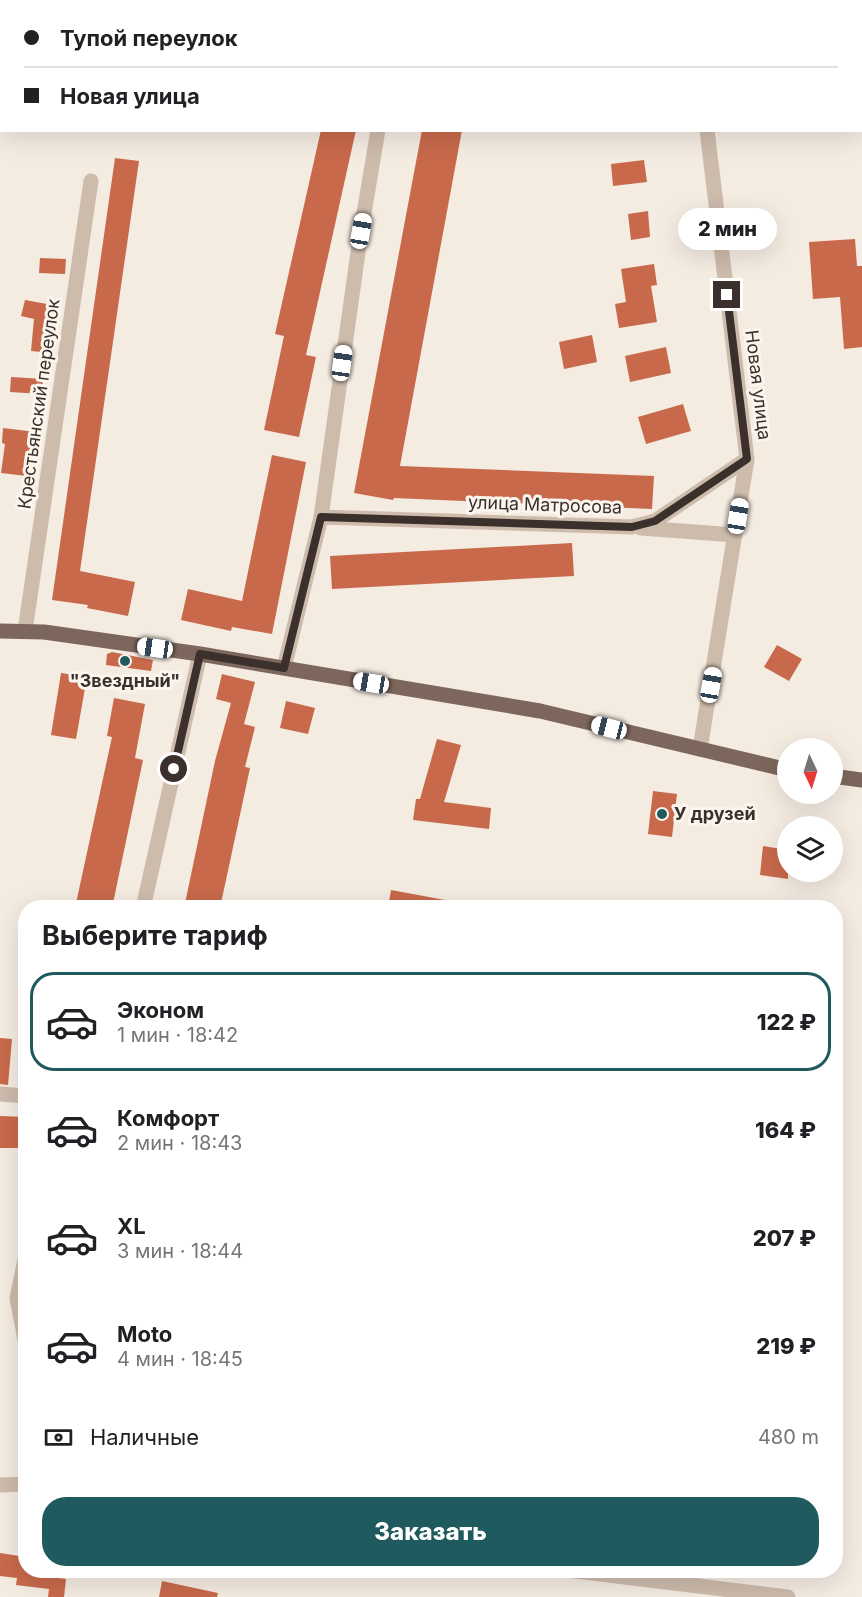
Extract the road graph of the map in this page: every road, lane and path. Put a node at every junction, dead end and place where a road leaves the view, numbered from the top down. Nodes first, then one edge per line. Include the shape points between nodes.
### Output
1 (378, 132) edge
2 (707, 132) edge
3 (91, 182) dead end
4 (747, 459) junction
5 (321, 517) junction
6 (632, 527) junction
7 (735, 535) junction
8 (0, 631) edge
9 (25, 632) junction
10 (200, 654) junction
11 (284, 668) junction
12 (700, 749) junction
13 (777, 767) edge
14 (843, 777) edge
15 (862, 780) edge
16 (145, 900) edge
17 (0, 1094) edge
18 (18, 1095) edge
19 (18, 1484) edge
20 (0, 1485) edge
21 (632, 1578) edge
22 (788, 1597) edge

1 - 5 street
2 - 4 street, Новая улица
3 - 9 street, Крестьянский переулок
4 - 6 street, улица Матросова via 655,521
4 - 7 street, Новая улица
5 - 6 street, улица Матросова
5 - 11 street
6 - 7 street
7 - 12 street, Новая улица
8 - 9 main road
9 - 10 main road
10 - 11 main road
10 - 16 street
11 - 12 main road via 540,711
12 - 13 main road
14 - 15 main road
17 - 18 street
19 - 20 street
21 - 22 street

